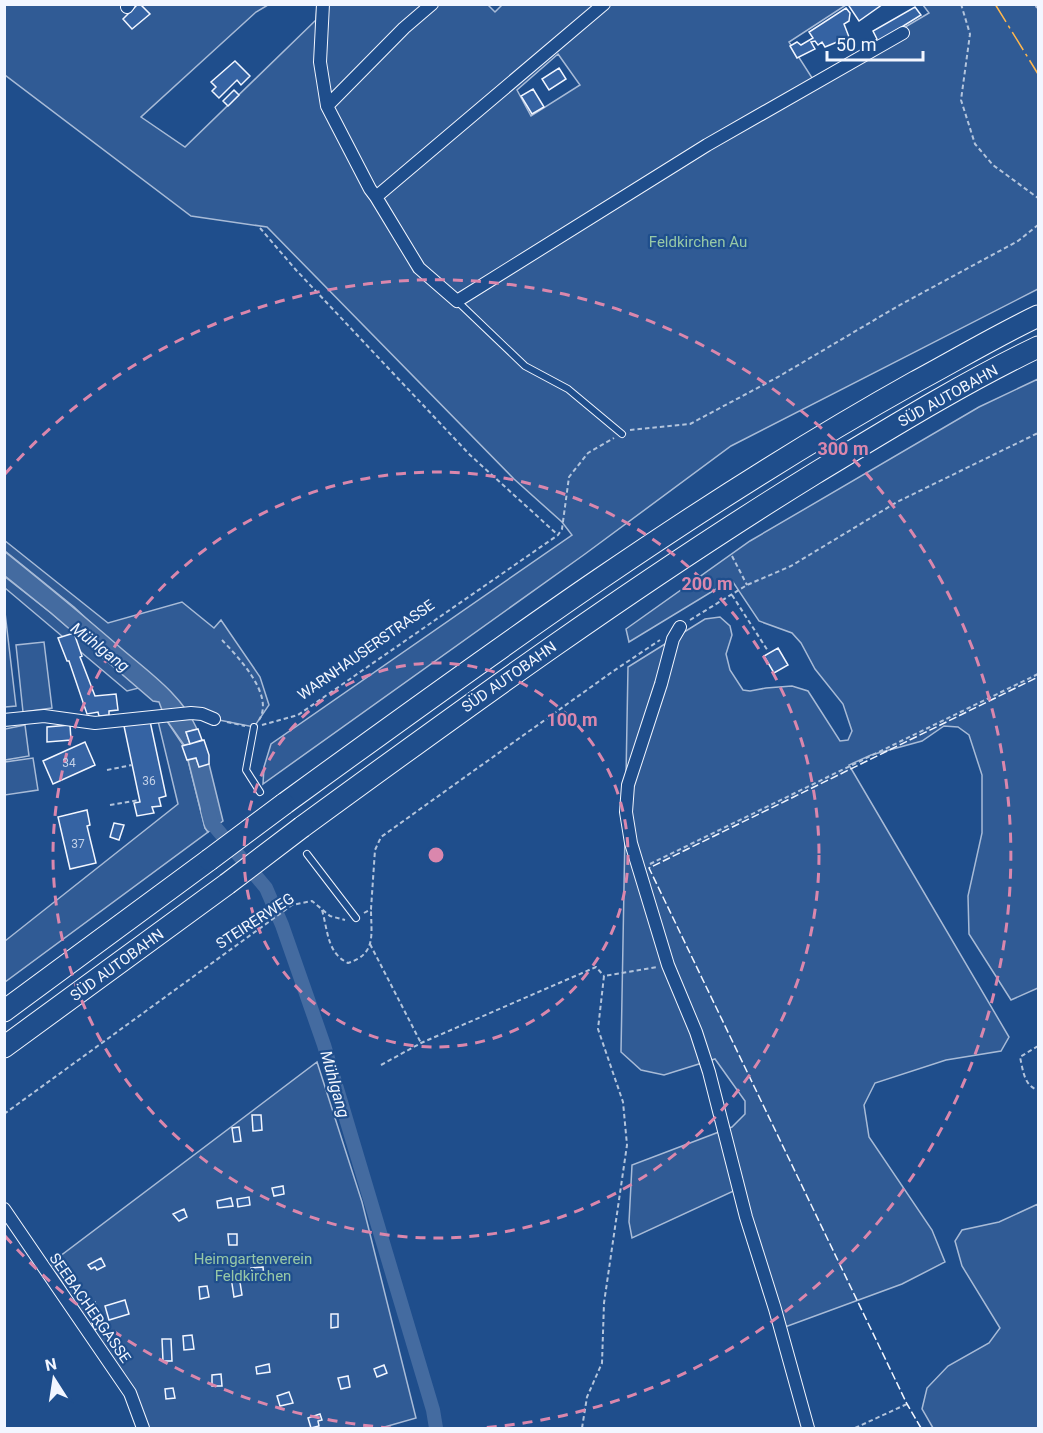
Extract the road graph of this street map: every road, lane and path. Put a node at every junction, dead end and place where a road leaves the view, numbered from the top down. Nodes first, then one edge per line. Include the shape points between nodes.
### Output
1 (323, 4) edge
2 (432, 4) edge
3 (604, 4) edge
4 (961, 4) edge
5 (1035, 4) edge
6 (1038, 10) edge
7 (903, 33) dead end
8 (327, 106) junction
9 (376, 197) junction
10 (1038, 198) edge
11 (1038, 225) edge
12 (260, 228) dead end
13 (457, 301) junction
14 (1038, 316) edge
15 (1038, 347) edge
16 (690, 424) dead end
17 (1038, 433) edge
18 (622, 434) dead end
19 (569, 477) dead end
20 (558, 535) junction
21 (732, 556) dead end
22 (747, 585) junction
23 (732, 594) junction
24 (680, 627) joint
25 (222, 640) dead end
26 (650, 648) dead end
27 (768, 651) dead end
28 (1038, 674) edge
29 (214, 719) joint
30 (4, 720) edge
31 (254, 727) junction
32 (132, 765) dead end
33 (107, 770) dead end
34 (260, 792) dead end
35 (139, 800) dead end
36 (110, 805) dead end
37 (307, 854) dead end
38 (639, 869) junction
39 (322, 907) junction
40 (371, 909) junction
41 (356, 918) junction
42 (370, 944) junction
43 (668, 965) junction
44 (604, 976) junction
45 (4, 1011) edge
46 (421, 1043) junction
47 (1038, 1046) edge
48 (4, 1047) edge
49 (381, 1065) dead end
50 (1038, 1090) edge
51 (4, 1114) edge
52 (4, 1209) edge
53 (907, 1404) dead end
54 (143, 1428) edge
55 (582, 1428) edge
56 (808, 1428) edge
57 (855, 1428) edge

1 - 8 street via 320,62
2 - 8 street
3 - 9 street
4 - 10 path via 970,34 961,100 975,144 993,165
5 - 6 path
7 - 13 street via 707,145
8 - 9 street
9 - 13 street via 418,268
11 - 16 path via 1018,241
12 - 20 path via 470,455
13 - 18 lane via 525,366 568,389
14 - 45 highway, SÜD AUTOBAHN, bridge via 859,413 620,564 450,683
15 - 48 highway, SÜD AUTOBAHN, bridge via 870,440 632,591 465,707
17 - 22 path via 897,502 791,566
19 - 20 path
20 - 31 path, WARNHAUSERSTRASSE via 298,716
21 - 22 path
22 - 23 path
23 - 24 path
23 - 27 path
24 - 38 street via 628,785 626,812
25 - 31 path via 253,676 259,690 262,716
26 - 40 path via 381,837 375,850
28 - 38 path
29 - 30 street via 191,713 95,723 44,716
29 - 31 path, WARNHAUSERSTRASSE
31 - 34 lane via 246,770
32 - 33 path
35 - 36 path
37 - 41 lane
38 - 43 street
39 - 41 path, STEIRERWEG via 339,920
39 - 42 path via 338,958 348,963 360,959
39 - 51 path, STEIRERWEG via 312,900 292,905
40 - 41 path
40 - 42 path
42 - 46 path
43 - 44 path
43 - 56 street via 709,1072
44 - 46 path via 596,967
44 - 55 path via 598,1029 623,1102 627,1145 604,1303 602,1363 587,1397
46 - 49 path
47 - 50 path via 1020,1058 1026,1081
52 - 54 street, SEEBACHERGASSE via 130,1393
53 - 57 path

